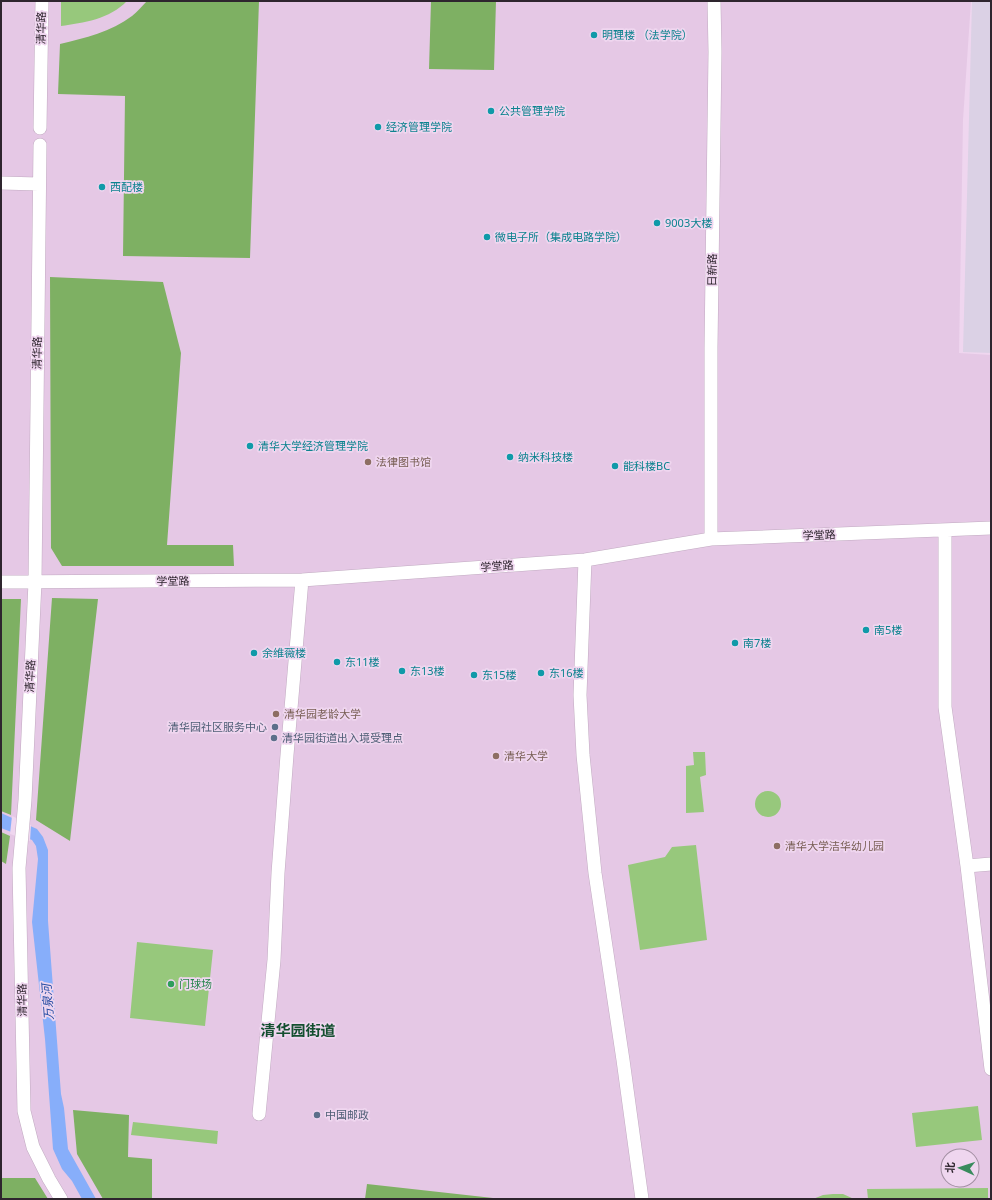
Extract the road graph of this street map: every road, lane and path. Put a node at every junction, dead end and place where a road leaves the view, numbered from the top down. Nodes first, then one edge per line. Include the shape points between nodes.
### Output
1 (42, 1) edge
2 (714, 1) edge
3 (40, 128) dead end
4 (40, 145) dead end
5 (1, 183) edge
6 (39, 184) junction
7 (991, 528) edge
8 (945, 530) junction
9 (711, 539) junction
10 (585, 560) junction
11 (302, 580) junction
12 (1, 582) edge
13 (35, 582) junction
14 (991, 864) edge
15 (967, 866) junction
16 (991, 1069) edge
17 (259, 1114) dead end
18 (61, 1199) edge
19 (642, 1199) edge

1 - 3 street, 清华路
2 - 9 street, 日新路 via 710,348
4 - 6 street, 清华路
5 - 6 street
6 - 13 street, 清华路
7 - 8 street, 学堂路
8 - 9 street, 学堂路
8 - 15 street via 945,707
9 - 10 street, 学堂路
10 - 11 street, 学堂路
10 - 19 street via 580,695 583,755 595,873
11 - 13 street, 学堂路
11 - 17 street via 285,771 274,960
12 - 13 street, 学堂路
13 - 18 street, 清华路 via 20,857 24,1111 33,1147
14 - 15 street
15 - 16 street

